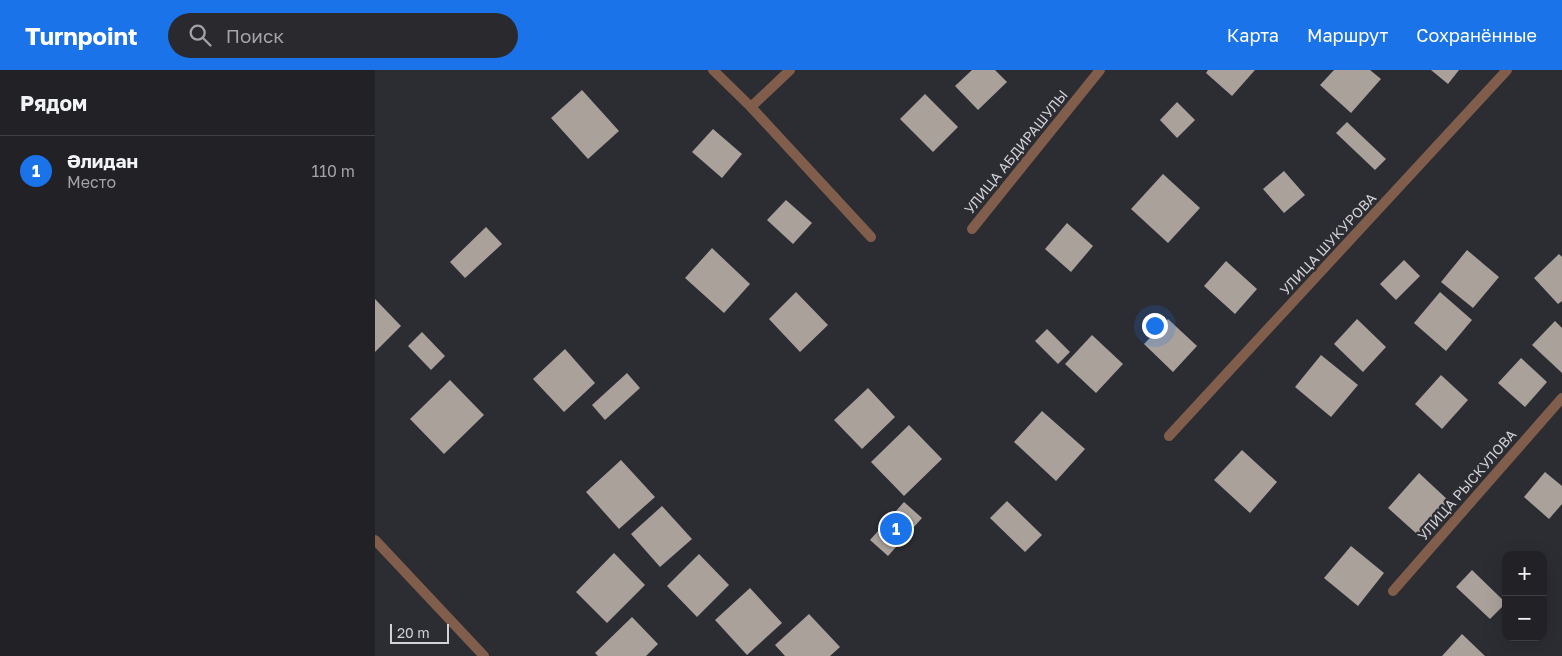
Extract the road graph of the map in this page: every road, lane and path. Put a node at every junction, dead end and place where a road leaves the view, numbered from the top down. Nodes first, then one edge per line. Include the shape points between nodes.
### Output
1 (713, 70) edge
2 (790, 70) edge
3 (1100, 70) edge
4 (1507, 70) edge
5 (751, 107) junction
6 (972, 229) dead end
7 (871, 237) dead end
8 (1562, 398) edge
9 (1169, 436) dead end
10 (375, 540) edge
11 (1393, 591) dead end
12 (484, 656) edge

1 - 5 street
2 - 5 street
3 - 6 street, УЛИЦА АБДИРАШУЛЫ
4 - 9 street, УЛИЦА ШУКУРОВА
5 - 7 street
8 - 11 street, УЛИЦА РЫСКУЛОВА
10 - 12 street

